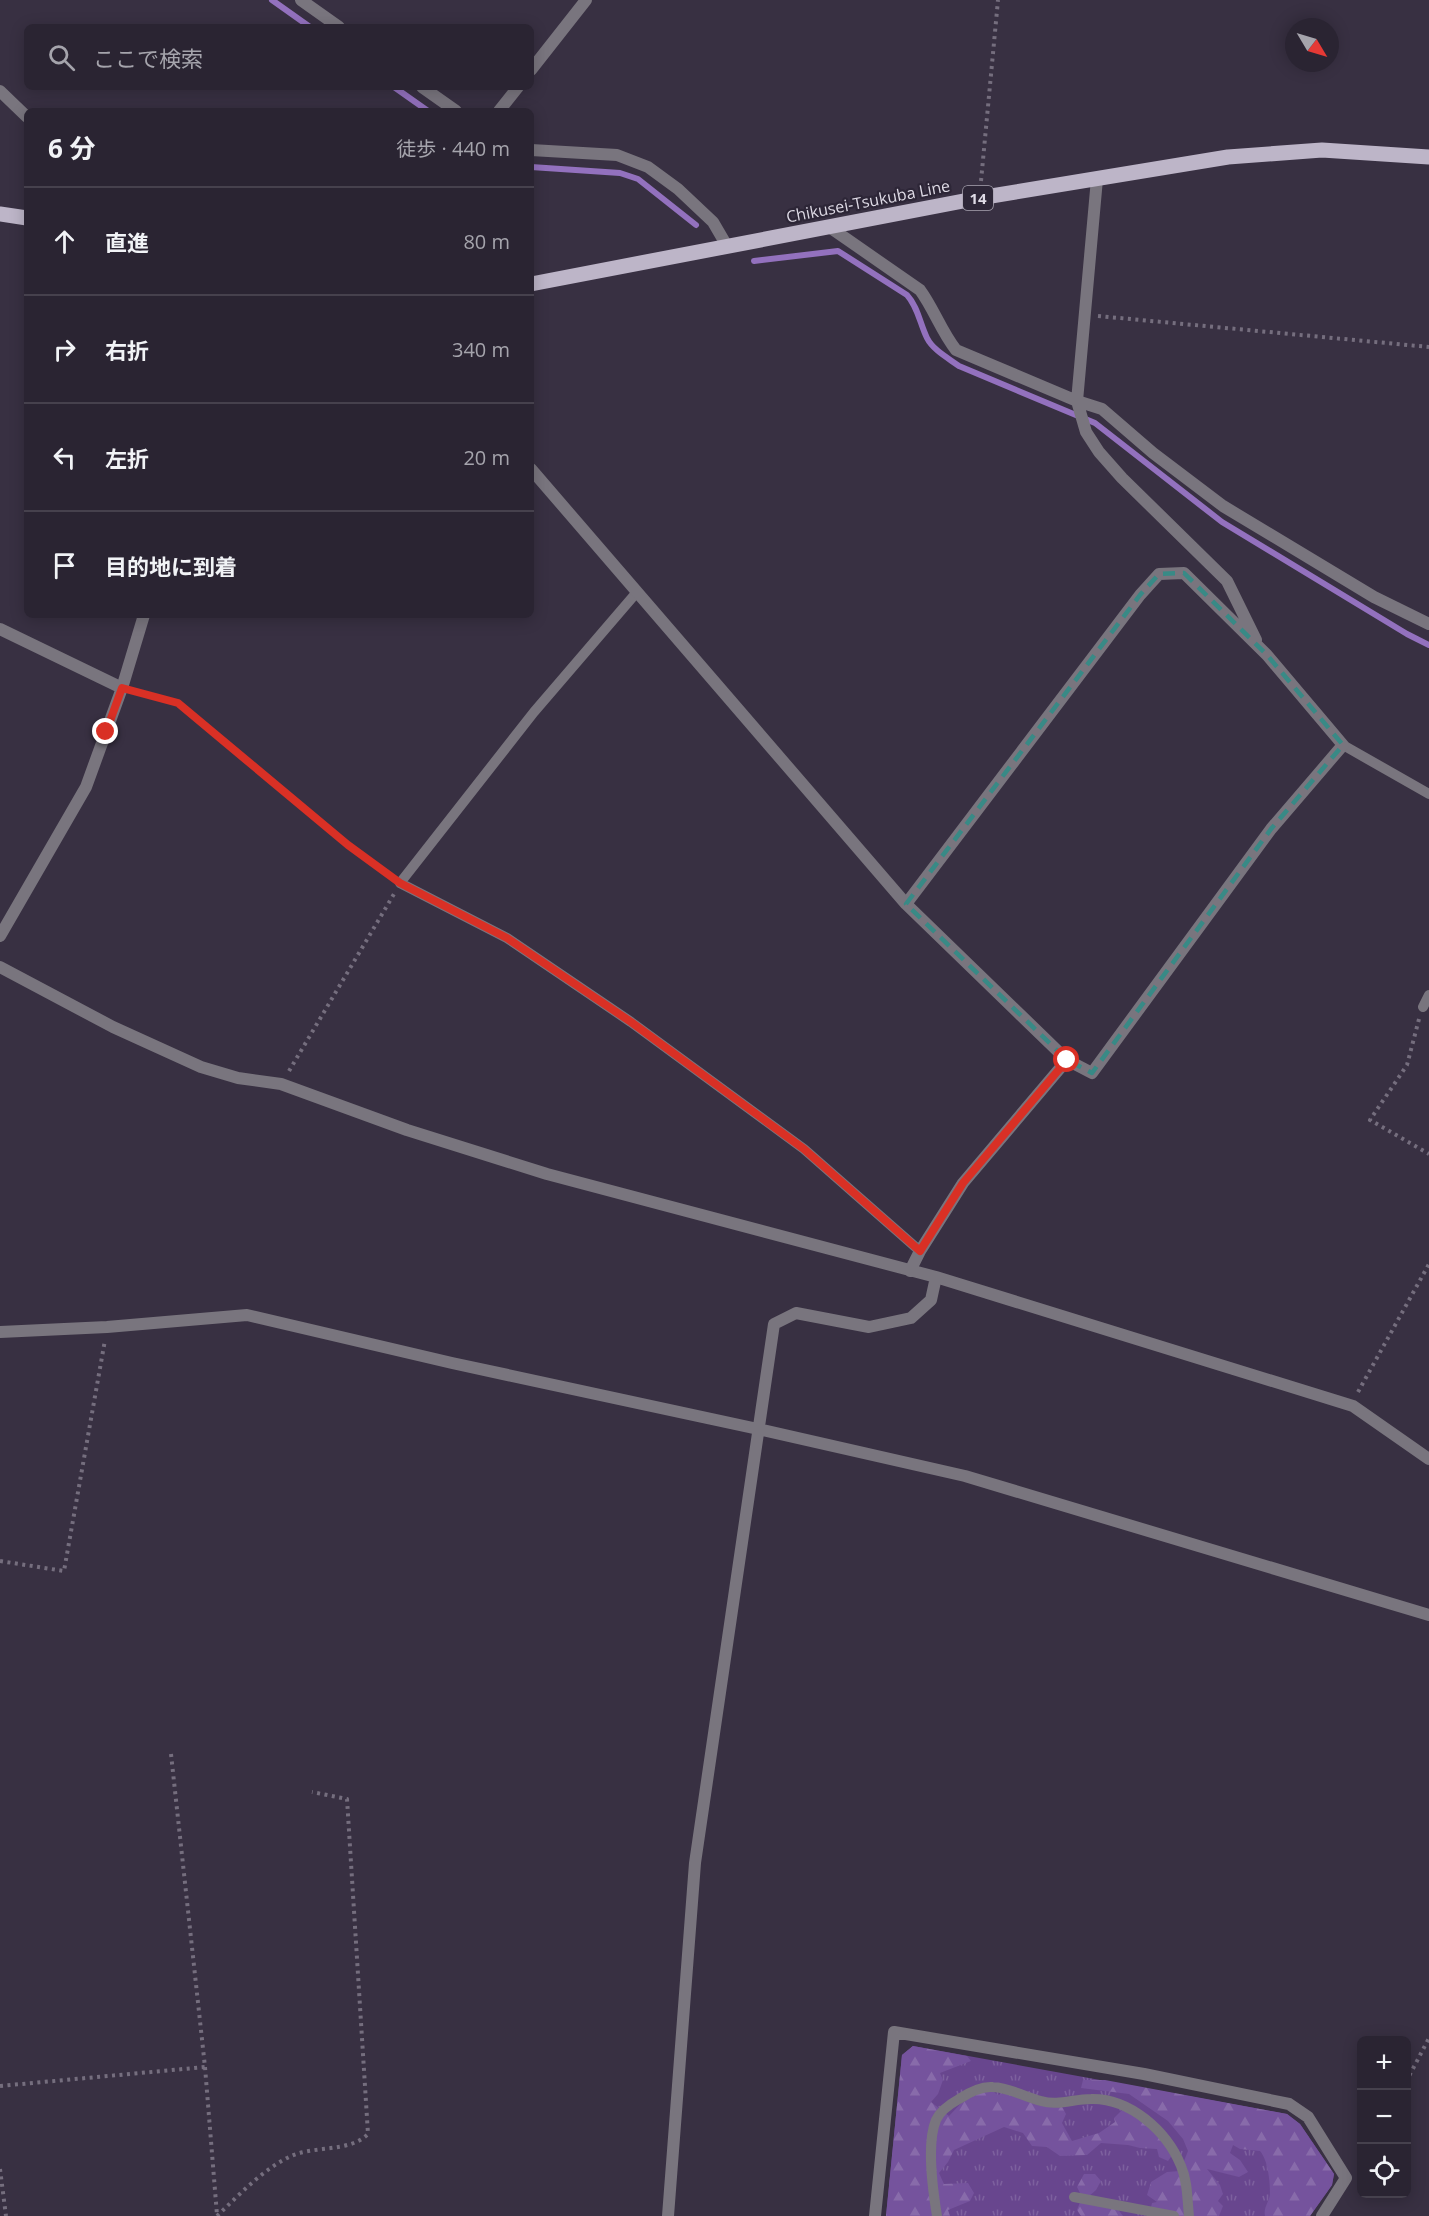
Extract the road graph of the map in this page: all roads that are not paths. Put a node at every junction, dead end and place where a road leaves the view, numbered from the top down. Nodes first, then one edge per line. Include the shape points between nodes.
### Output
1 (301, 0) edge
2 (586, 0) edge
3 (335, 24) edge
4 (534, 66) edge
5 (426, 90) edge
6 (516, 90) edge
7 (0, 91) edge
8 (452, 108) edge
9 (501, 108) edge
10 (24, 114) edge
11 (534, 150) edge
12 (1429, 157) edge
13 (1096, 179) junction
14 (0, 214) edge
15 (24, 218) edge
16 (828, 226) junction
17 (727, 246) junction
18 (534, 283) edge
19 (1077, 401) junction
20 (534, 472) edge
21 (637, 592) junction
22 (143, 618) edge
23 (1429, 624) edge
24 (0, 629) edge
25 (1260, 649) junction
26 (122, 688) junction
27 (1343, 745) junction
28 (1429, 795) edge
29 (906, 904) junction
30 (0, 936) edge
31 (0, 967) edge
32 (1429, 995) edge
33 (1423, 1007) road end
34 (1067, 1060) junction
35 (920, 1251) junction
36 (910, 1271) junction
37 (936, 1277) junction
38 (0, 1332) edge
39 (758, 1428) junction
40 (1429, 1459) edge
41 (1429, 1615) edge
42 (1074, 2197) dead end
43 (668, 2216) edge
44 (875, 2216) edge
45 (937, 2216) edge
46 (1174, 2216) edge
47 (1189, 2216) edge
48 (1322, 2216) edge

1 - 3 street
2 - 4 street
5 - 8 street
6 - 9 street
7 - 10 street
11 - 17 street via 617,155 648,167 713,222
12 - 13 main road, Chikusei-Tsukuba Line / 14 via 1322,150 1228,157
13 - 16 main road, Chikusei-Tsukuba Line / 14
13 - 19 street
14 - 15 main road
16 - 17 main road, Chikusei-Tsukuba Line / 14
16 - 19 street via 920,290 956,350
17 - 18 main road, Chikusei-Tsukuba Line / 14
19 - 23 street via 1102,409 1223,506 1374,597
19 - 25 street via 1086,432 1099,452 1227,581
20 - 21 street
21 - 29 street
21 - 35 lane via 534,712 400,883 507,938 631,1022 804,1149
22 - 26 street
24 - 26 street
25 - 27 street
25 - 29 street via 1184,573 1159,574
26 - 30 street via 86,787
27 - 28 lane
27 - 34 street via 1271,829 1092,1073
29 - 34 street
31 - 36 street via 113,1027 201,1067 238,1078 281,1084 407,1130 548,1174
32 - 33 lane
34 - 35 street via 963,1183
35 - 36 street
36 - 37 street
37 - 39 street via 931,1300 911,1318 869,1327 796,1313 774,1324
37 - 40 street via 1353,1406
38 - 39 street via 247,1315
39 - 41 street via 965,1476
39 - 43 street via 695,1863
42 - 46 lane
44 - 48 street via 894,2032 1144,2074 1289,2104 1308,2117 1346,2178
45 - 47 lane via 931,2169 936,2119 967,2093 989,2086 1011,2089 1041,2101 1112,2100 1137,2112 1161,2134 1181,2166

